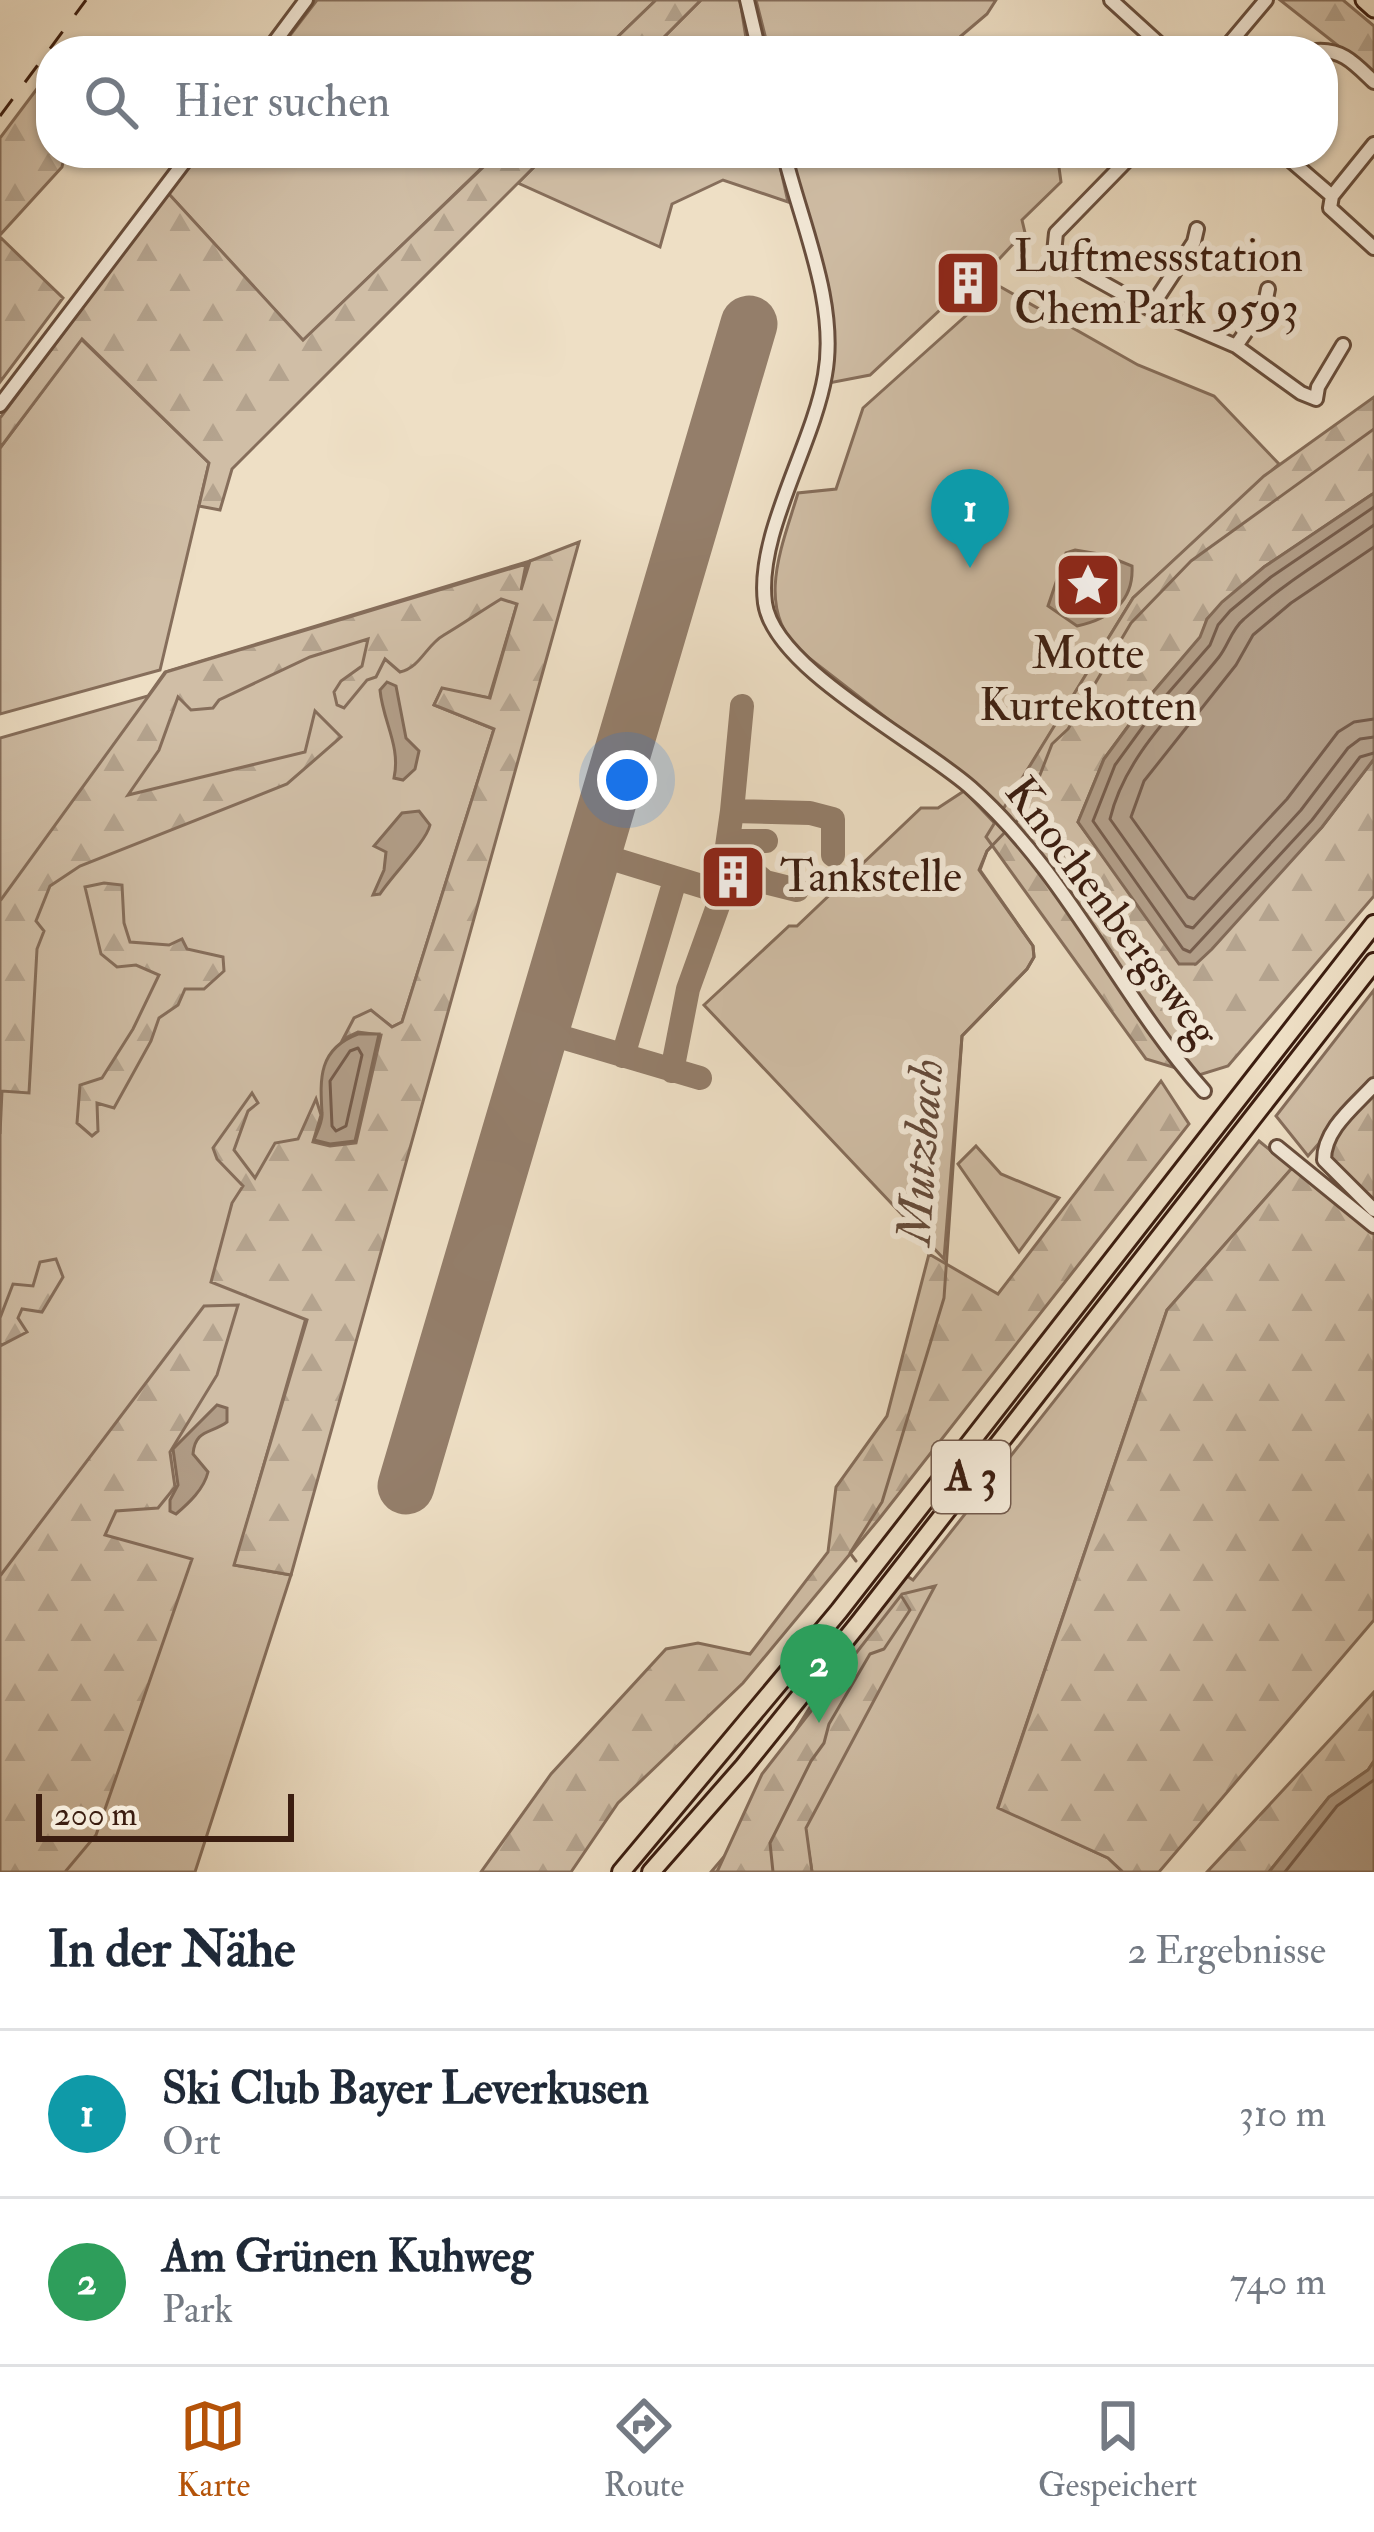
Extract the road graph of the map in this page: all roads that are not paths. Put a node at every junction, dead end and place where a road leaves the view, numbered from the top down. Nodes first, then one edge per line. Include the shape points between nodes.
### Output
1 (307, 0) edge
2 (748, 0) edge
3 (1111, 0) edge
4 (1267, 0) edge
5 (1364, 0) edge
6 (1374, 9) edge
7 (279, 36) edge
8 (756, 36) edge
9 (1150, 36) edge
10 (1235, 36) edge
11 (1338, 52) edge
12 (1374, 82) edge
13 (1374, 144) edge
14 (180, 168) edge
15 (788, 168) edge
16 (1115, 168) edge
17 (1299, 168) edge
18 (1332, 196) junction
19 (1197, 229) dead end
20 (1374, 248) edge
21 (1268, 289) dead end
22 (1150, 309) junction
23 (1343, 345) dead end
24 (1236, 346) junction
25 (0, 405) edge
26 (1374, 924) edge
27 (1374, 962) edge
28 (1374, 1085) edge
29 (1204, 1091) dead end
30 (1276, 1147) dead end
31 (1374, 1210) edge
32 (1374, 1226) edge
33 (621, 1872) edge
34 (651, 1872) edge

1 - 7 street
2 - 8 street
3 - 9 street
4 - 10 street
5 - 6 main road
11 - 12 street
13 - 18 street
14 - 25 street
15 - 29 street, Knochenbergsweg via 825,314 826,371 765,566 769,620 793,656 955,775 1003,821
16 - 22 street via 1056,233 1054,253
17 - 18 street
18 - 20 street via 1330,208
19 - 22 street
21 - 24 street
22 - 24 street
23 - 24 street via 1316,399
26 - 33 highway, A 3 via 839,1611
27 - 34 highway, A 3 via 859,1623
28 - 31 street via 1324,1145 1324,1160
30 - 32 street

